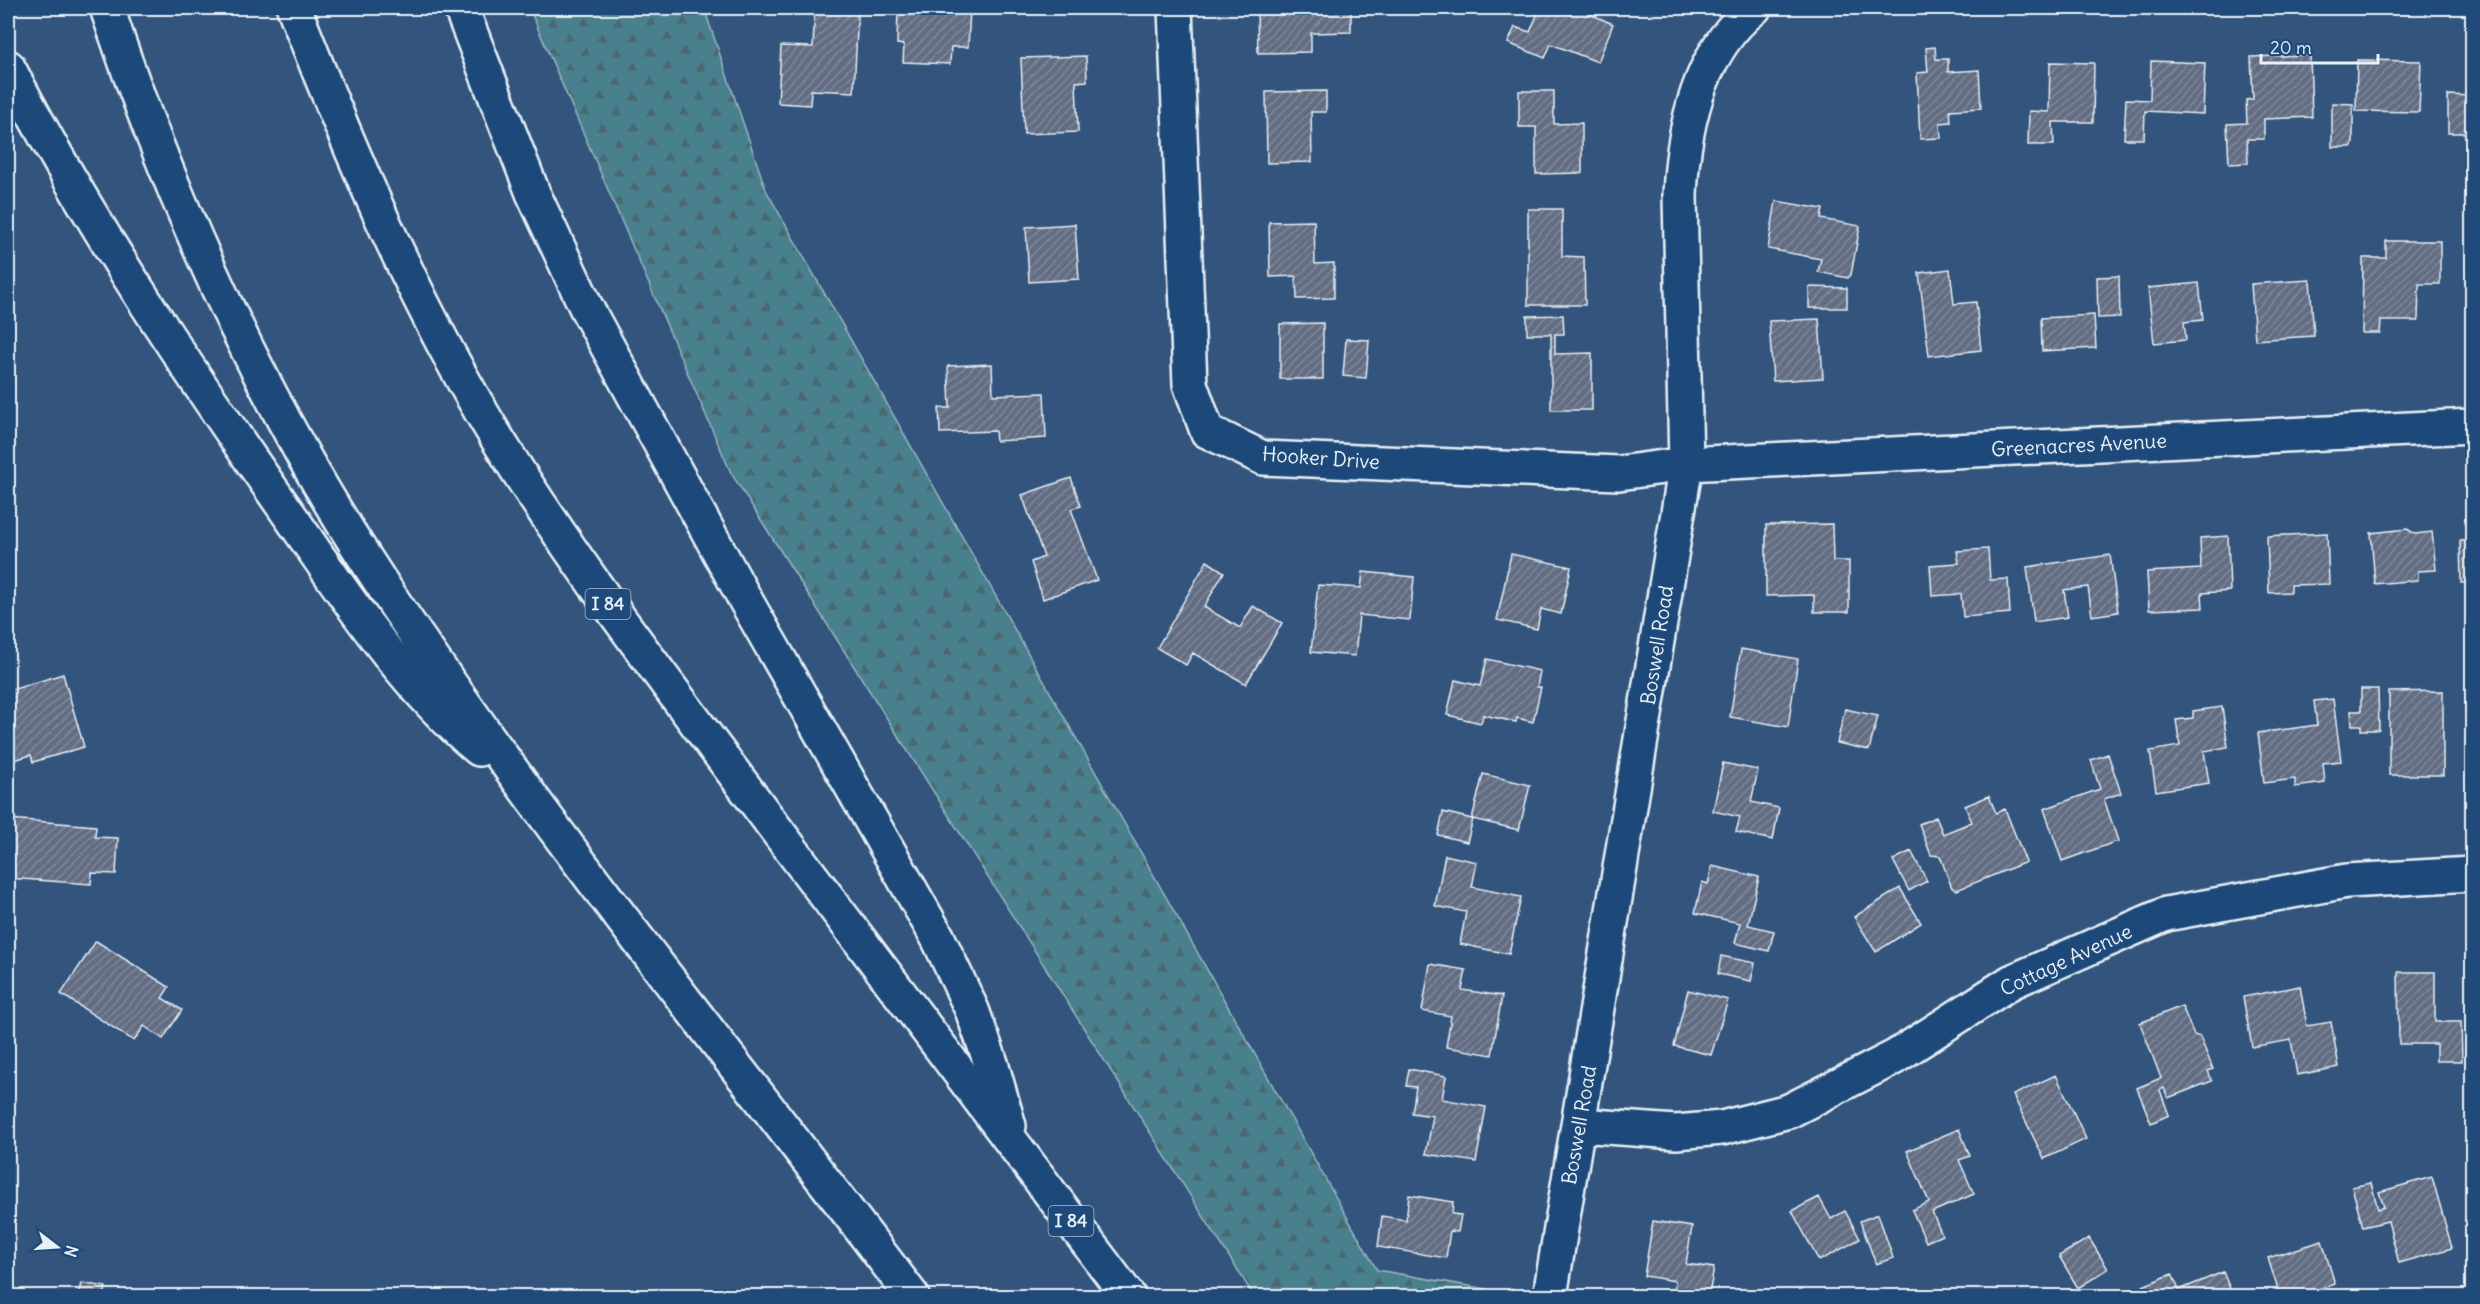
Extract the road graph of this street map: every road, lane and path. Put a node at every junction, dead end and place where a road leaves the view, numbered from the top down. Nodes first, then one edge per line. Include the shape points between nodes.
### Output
1 (107, 8) edge
2 (294, 8) edge
3 (461, 8) edge
4 (1175, 8) edge
5 (1754, 8) edge
6 (8, 67) edge
7 (2472, 426) edge
8 (1686, 464) junction
9 (523, 786) junction
10 (2472, 874) edge
11 (1579, 1125) junction
12 (1014, 1145) junction
13 (912, 1296) edge
14 (1128, 1296) edge
15 (1550, 1296) edge

1 - 9 main road via 187,216 304,456 395,603
2 - 12 main road, I 84 via 388,231 444,344 495,433 590,580
3 - 12 main road via 533,193 611,356 950,963 991,1063
4 - 8 main road, Hooker Drive via 1190,384 1207,431 1263,458 1619,473
5 - 8 main road, Boswell Road via 1726,38 1703,76 1687,125 1681,160
6 - 9 main road via 150,309 379,643 441,714
7 - 8 main road, Greenacres Avenue
8 - 11 main road, Boswell Road
9 - 13 main road
10 - 11 main road, Cottage Avenue via 2347,881 2166,914 2011,982 1895,1057 1789,1110 1722,1128 1676,1132
11 - 15 main road, Boswell Road
12 - 14 main road, I 84

